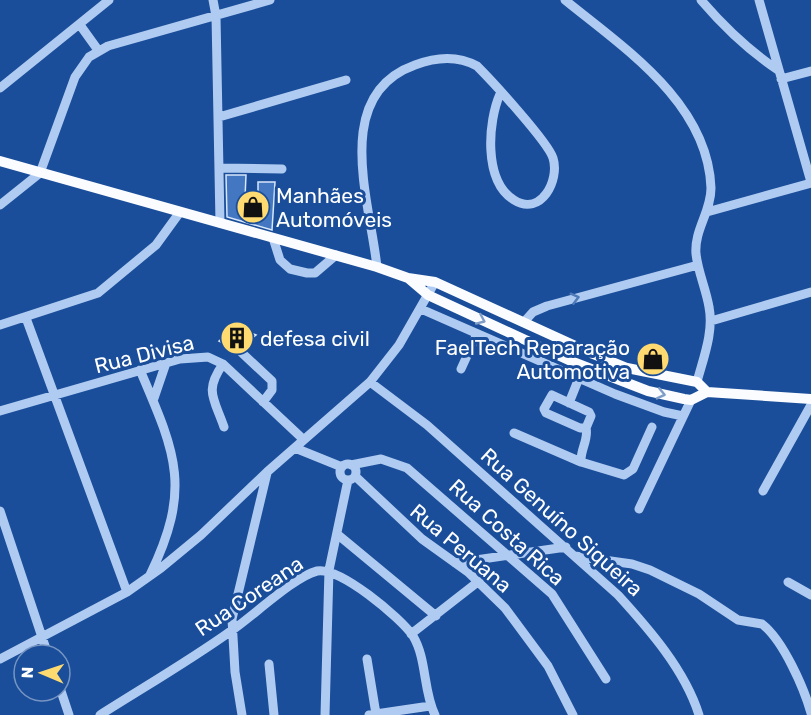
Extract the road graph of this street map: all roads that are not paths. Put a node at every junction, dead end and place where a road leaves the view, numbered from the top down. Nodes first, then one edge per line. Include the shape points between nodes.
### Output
1 (109, 0) edge
2 (213, 0) edge
3 (270, 0) edge
4 (565, 0) edge
5 (701, 0) edge
6 (759, 0) edge
7 (216, 16) junction
8 (80, 25) junction
9 (98, 50) junction
10 (811, 71) edge
11 (780, 74) junction
12 (346, 80) dead end
13 (0, 88) edge
14 (500, 94) junction
15 (219, 117) junction
16 (0, 161) edge
17 (219, 168) junction
18 (282, 169) dead end
19 (40, 173) junction
20 (811, 182) edge
21 (0, 205) edge
22 (180, 212) junction
23 (707, 212) junction
24 (220, 224) junction
25 (273, 238) junction
26 (336, 255) junction
27 (698, 265) junction
28 (378, 267) junction
29 (408, 278) junction
30 (435, 282) junction
31 (811, 292) edge
32 (428, 296) junction
33 (421, 309) junction
34 (26, 318) junction
35 (711, 321) junction
36 (524, 322) junction
37 (0, 325) edge
38 (507, 331) junction
39 (477, 334) junction
40 (242, 353) dead end
41 (593, 354) junction
42 (166, 363) junction
43 (223, 364) junction
44 (587, 367) junction
45 (461, 369) dead end
46 (140, 370) junction
47 (579, 378) junction
48 (370, 382) junction
49 (697, 382) junction
50 (707, 392) junction
51 (54, 396) junction
52 (811, 399) edge
53 (691, 400) junction
54 (153, 401) junction
55 (263, 402) junction
56 (569, 403) junction
57 (811, 405) edge
58 (0, 411) edge
59 (683, 416) junction
60 (224, 427) dead end
61 (652, 427) dead end
62 (586, 428) junction
63 (514, 433) dead end
64 (304, 440) junction
65 (295, 448) junction
66 (581, 462) junction
67 (346, 466) junction
68 (267, 472) junction
69 (351, 478) junction
70 (763, 491) dead end
71 (639, 509) dead end
72 (0, 512) edge
73 (337, 534) junction
74 (566, 547) junction
75 (506, 555) junction
76 (575, 556) junction
77 (454, 563) junction
78 (329, 570) junction
79 (149, 578) junction
80 (478, 581) junction
81 (788, 582) dead end
82 (127, 592) junction
83 (811, 595) edge
84 (436, 616) junction
85 (231, 631) junction
86 (411, 633) junction
87 (42, 638) junction
88 (44, 643) edge
89 (0, 659) edge
90 (367, 659) dead end
91 (269, 664) dead end
92 (606, 679) dead end
93 (433, 710) edge
94 (811, 712) edge
95 (100, 715) edge
96 (242, 715) edge
97 (274, 715) edge
98 (325, 715) edge
99 (372, 715) edge
100 (573, 715) edge
101 (699, 715) edge

1 - 8 street
2 - 7 street
3 - 7 street
4 - 23 street via 642,64 687,117 707,160 711,189
5 - 11 street via 749,51
6 - 11 street
7 - 9 street
7 - 15 street
8 - 9 street
8 - 13 street
9 - 19 street via 75,76
10 - 11 street
11 - 20 street
12 - 15 street
14 - 14 street via 552,156 554,180 544,198 535,202 514,200 499,181 492,160 490,123
14 - 28 street via 477,66 451,58 416,64 395,73 378,90 367,108 361,141
15 - 17 street
16 - 19 main road
17 - 18 street
17 - 24 street
19 - 21 street
19 - 22 main road
20 - 23 street
22 - 24 main road
22 - 34 street via 156,246 111,285
23 - 27 street via 698,234
24 - 25 main road
25 - 26 main road
25 - 26 street via 280,260 307,273 315,273
26 - 28 main road
27 - 35 street
36 -> 27 street via 533,312 547,306
28 - 29 main road
29 - 30 main road
29 - 32 main road
30 - 32 street
30 - 36 main road
31 - 35 street
32 - 33 street
32 -> 38 main road
33 - 39 street
33 - 48 street
34 - 37 street
34 - 51 street
35 - 49 street
36 - 38 main road
36 - 41 main road
38 - 44 main road
39 - 45 street
39 - 47 street
40 - 55 street via 272,381 272,390
41 - 44 main road
41 - 49 main road via 627,368
42 - 43 street, Rua Divisa via 208,357
42 - 46 street, Rua Divisa
42 - 54 street
43 - 55 street, Rua Divisa
43 - 60 street via 211,382 211,391
44 -> 53 main road via 648,391
46 - 51 street, Rua Divisa
46 - 54 street
47 - 56 street
47 - 59 street
48 - 64 street
48 - 74 street, Rua Genuíno Siqueira via 427,425
49 - 50 main road
50 - 52 main road
50 - 53 main road
51 - 58 street, Rua Divisa
51 - 82 street
53 - 59 street
54 - 79 street via 171,447 176,476 169,533
55 - 64 street, Rua Divisa
56 - 62 street via 591,414
56 - 62 street via 552,395 544,411
57 - 70 street
59 - 71 street
61 - 66 street via 628,474
62 - 66 street
63 - 66 street
64 - 65 street
65 - 67 street
65 - 68 street
67 - 69 street via 356,470
67 - 69 street via 341,475
67 - 75 street, Rua Costa Rica via 371,459 399,463
68 - 79 street
68 - 85 street
69 - 73 street
69 - 77 street, Rua Peruana
72 - 87 street
73 - 78 street
73 - 84 street
74 - 75 street
74 - 76 street, Rua Genuíno Siqueira
75 - 77 street
75 - 92 street, Rua Costa Rica via 560,604
76 - 94 street via 650,570 699,594 738,620 762,624 789,662
76 - 101 street, Rua Genuíno Siqueira via 642,622 688,689
77 - 80 street, Rua Peruana
78 - 85 street, Rua Coreana via 316,571 301,579
78 - 86 street, Rua Coreana via 361,590
78 - 98 street
79 - 82 street
80 - 84 street
80 - 100 street, Rua Peruana via 530,640
81 - 83 street
82 - 87 street
84 - 86 street
85 - 95 street, Rua Coreana
85 - 96 street
86 - 93 street, Rua Coreana via 419,649
87 - 88 street
87 - 89 street
90 - 99 street
91 - 97 street
93 - 99 street

